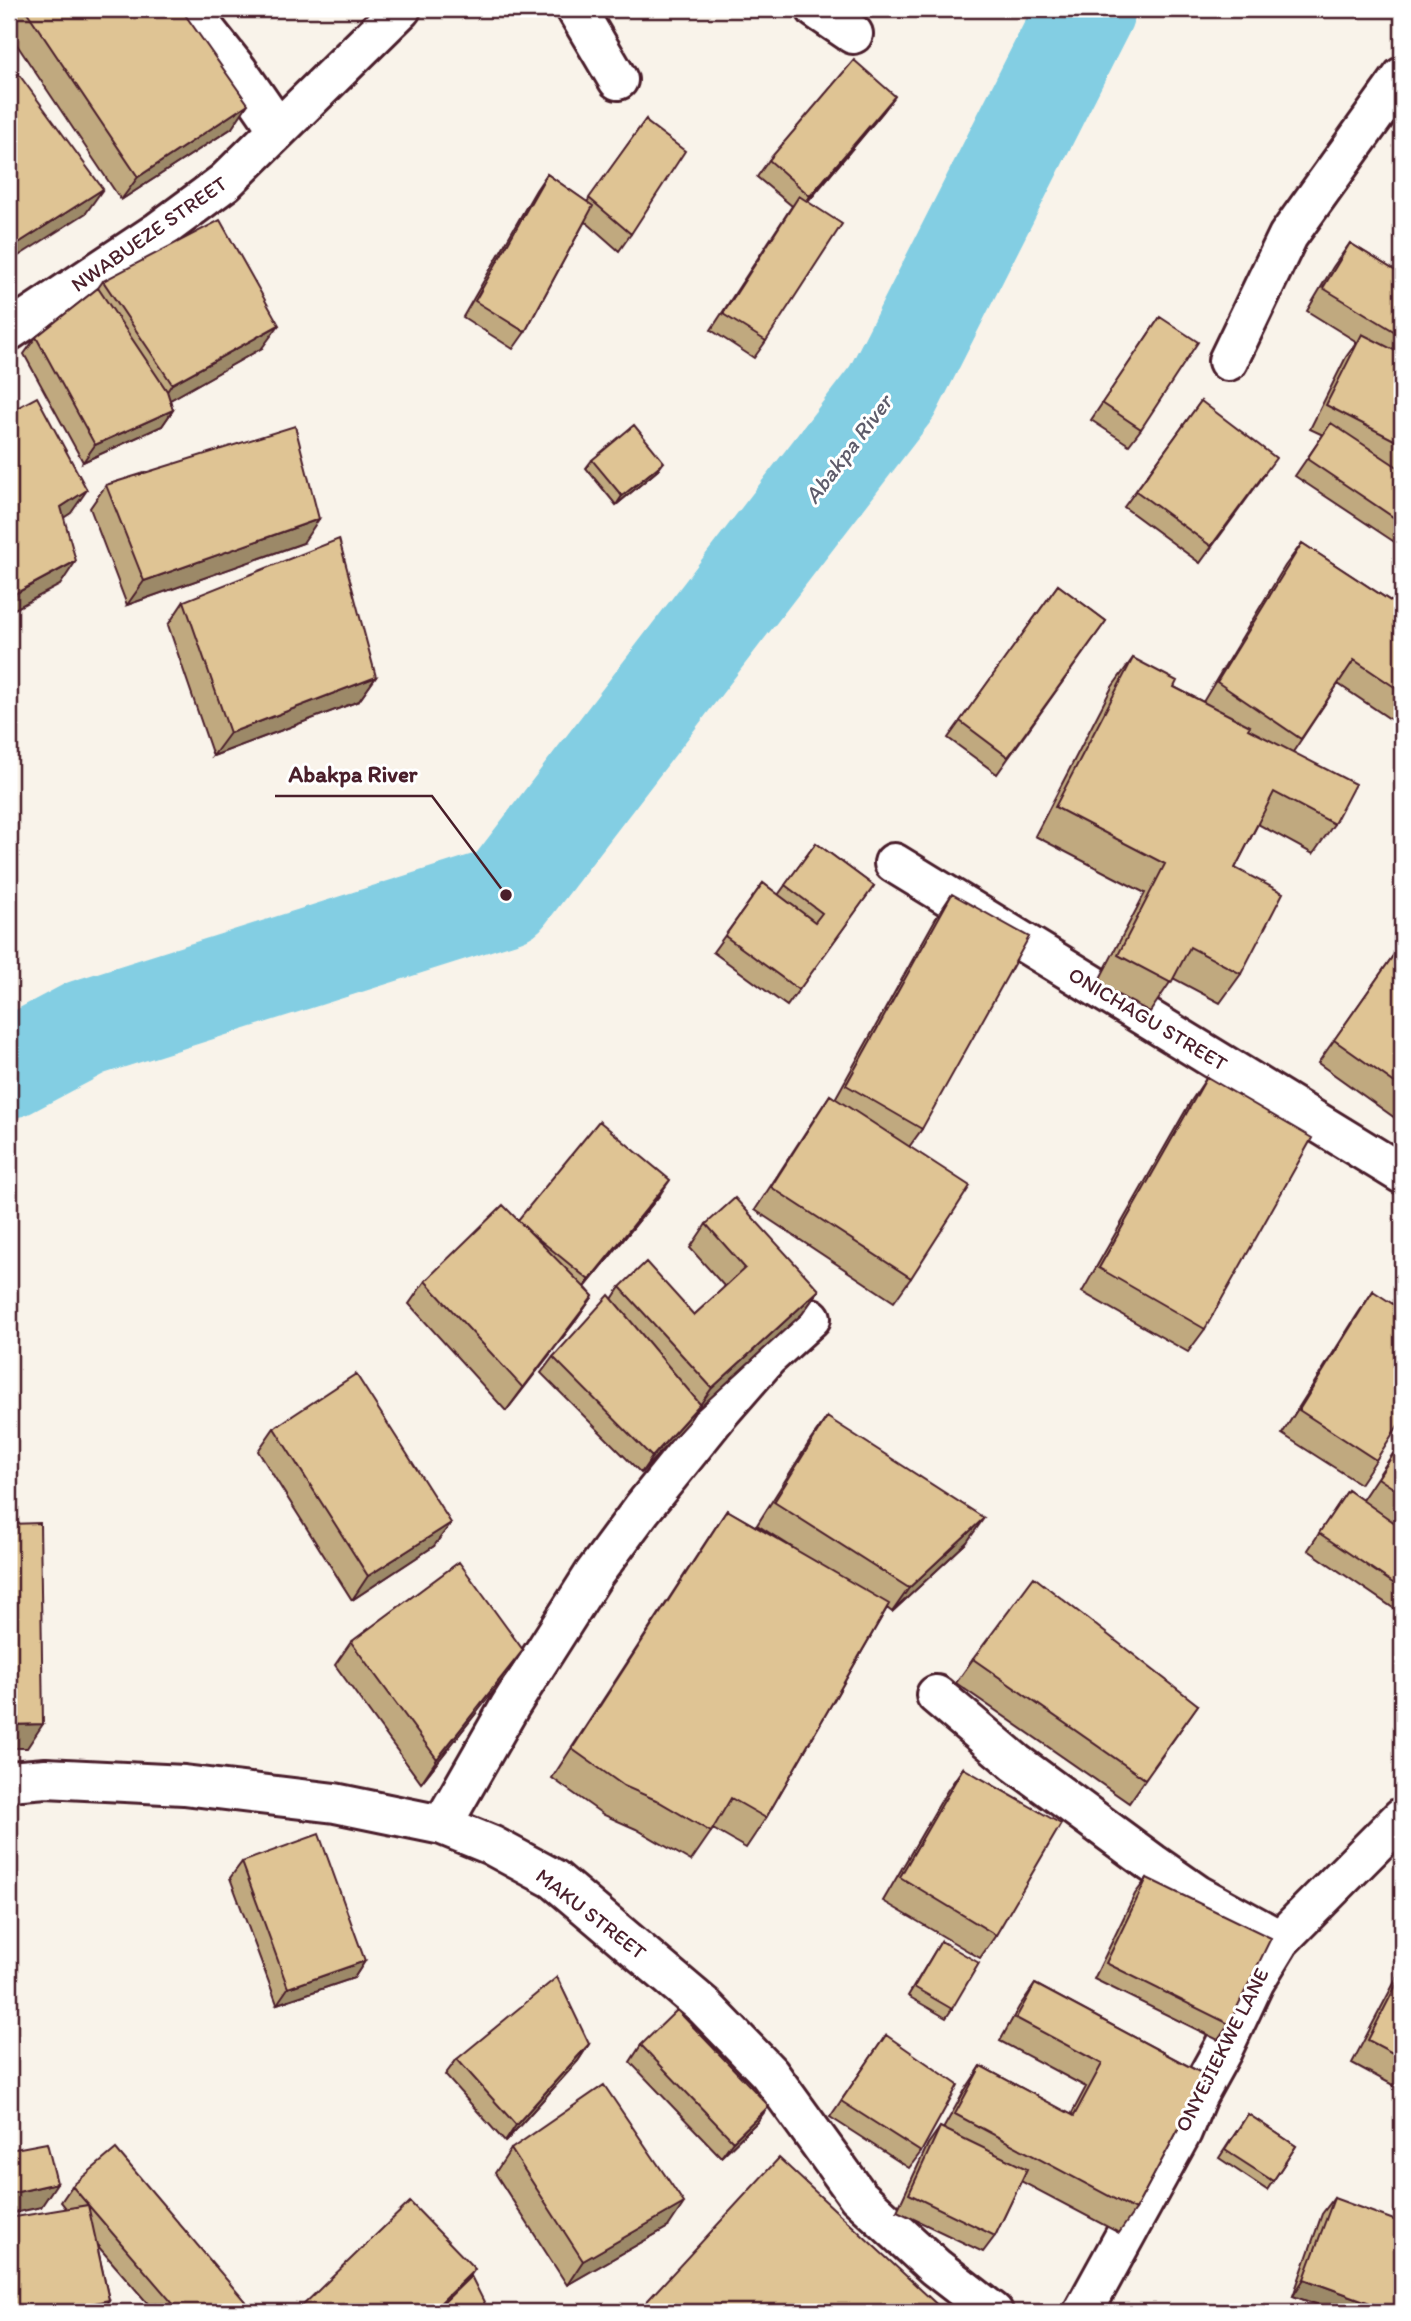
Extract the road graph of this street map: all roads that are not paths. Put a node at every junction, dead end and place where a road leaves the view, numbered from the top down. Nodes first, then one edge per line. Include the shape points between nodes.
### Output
1 (189, 9) edge
2 (401, 9) edge
3 (576, 9) edge
4 (816, 9) edge
5 (853, 34) dead end
6 (1402, 77) edge
7 (618, 80) dead end
8 (278, 129) junction
9 (9, 331) edge
10 (1228, 361) dead end
11 (894, 863) dead end
12 (1402, 1174) edge
13 (811, 1318) edge
14 (936, 1695) dead end
15 (9, 1781) edge
16 (1402, 1818) edge
17 (442, 1825) junction
18 (1280, 1940) junction
19 (993, 2312) edge
20 (1083, 2312) edge

1 - 8 street
2 - 8 street, NWABUEZE STREET
3 - 7 street
4 - 5 street
6 - 10 street via 1288,236
8 - 9 street, NWABUEZE STREET via 225,182
11 - 12 street, ONICHAGU STREET
13 - 17 street via 727,1403 594,1574
14 - 18 street via 1016,1763 1152,1863 1198,1895
15 - 17 street, MAKU STREET via 46,1778 184,1785 335,1803
16 - 18 street, ONYEJIEKWE LANE
17 - 19 street, MAKU STREET via 554,1879 704,2006 769,2073 858,2196 935,2267
18 - 20 street, ONYEJIEKWE LANE

